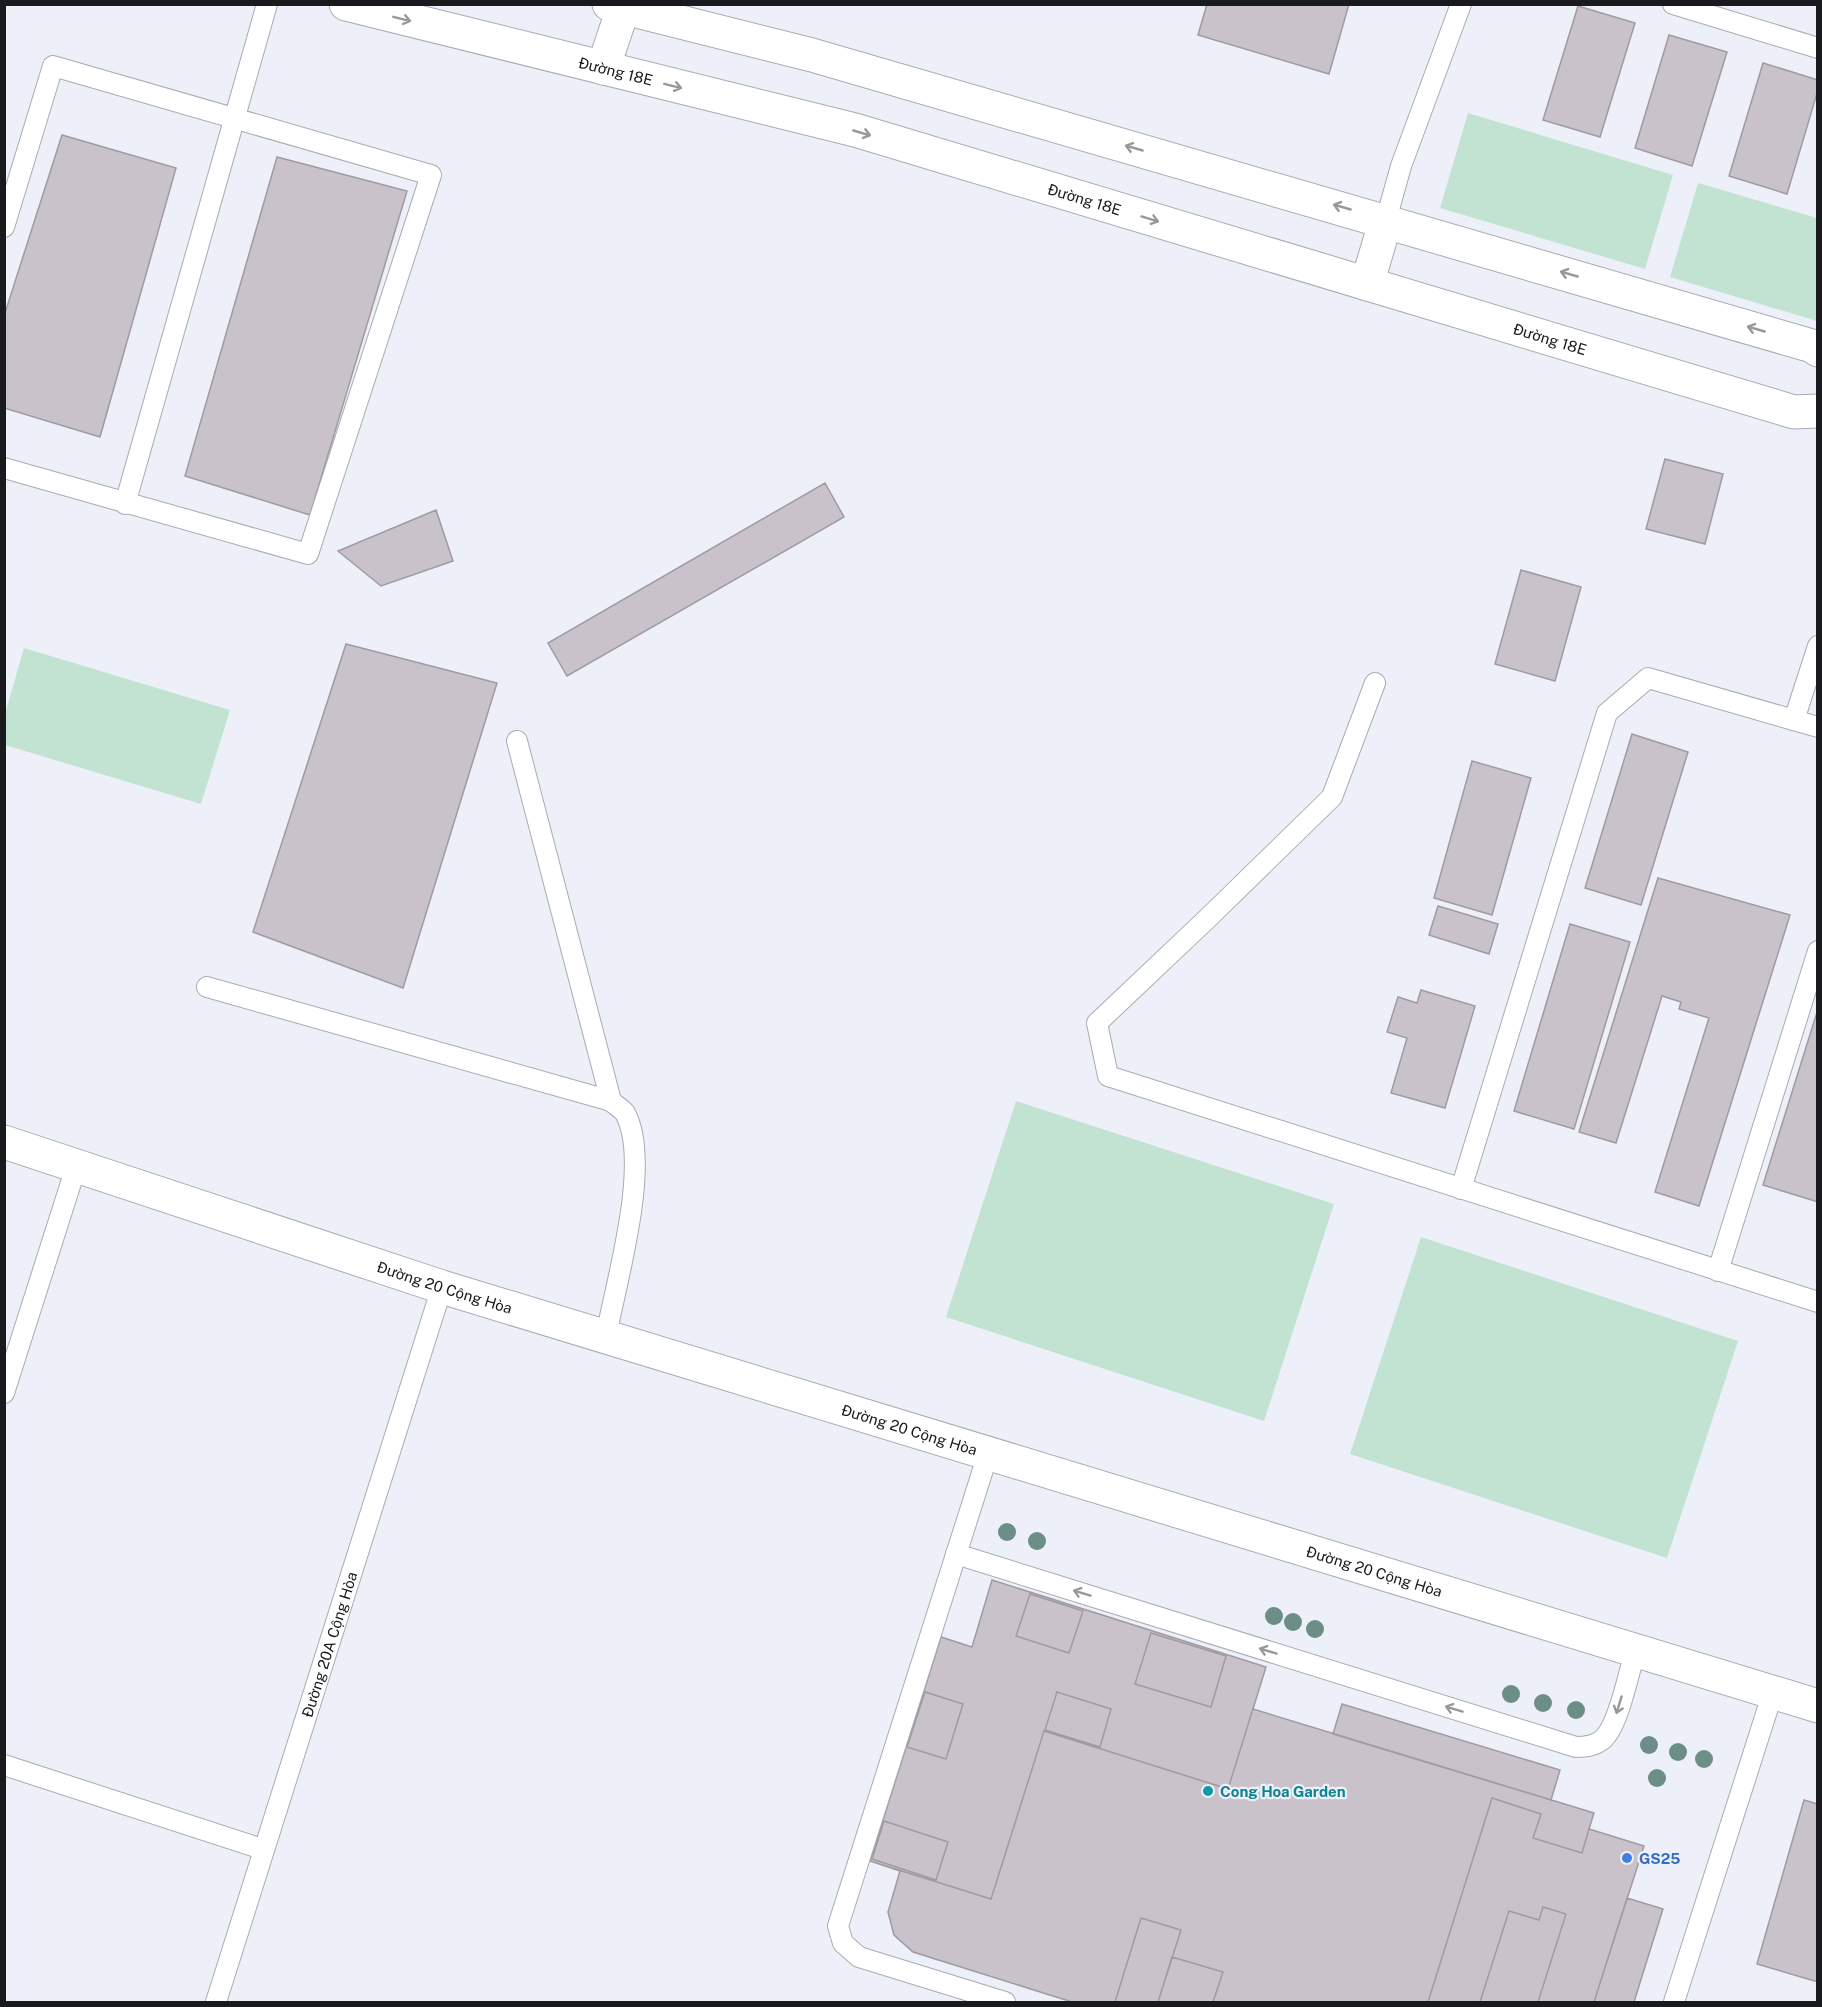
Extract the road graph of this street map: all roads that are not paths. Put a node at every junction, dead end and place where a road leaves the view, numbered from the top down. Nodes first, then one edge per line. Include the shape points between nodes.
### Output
1 (267, 4) edge
2 (346, 4) edge
3 (1461, 4) edge
4 (1673, 4) edge
5 (616, 7) edge
6 (1818, 48) edge
7 (603, 68) junction
8 (232, 120) junction
9 (1386, 220) junction
10 (4, 227) edge
11 (1366, 284) junction
12 (1818, 350) edge
13 (1818, 411) edge
14 (4, 468) edge
15 (125, 504) junction
16 (1818, 646) edge
17 (1375, 683) dead end
18 (1794, 720) junction
19 (1818, 727) edge
20 (517, 741) dead end
21 (1818, 951) edge
22 (207, 987) dead end
23 (610, 1101) junction
24 (4, 1142) edge
25 (77, 1164) junction
26 (1461, 1188) junction
27 (1718, 1271) junction
28 (442, 1287) junction
29 (1818, 1302) edge
30 (606, 1336) junction
31 (4, 1393) edge
32 (988, 1454) junction
33 (956, 1554) junction
34 (1636, 1649) junction
35 (1773, 1692) junction
36 (1818, 1706) edge
37 (4, 1765) edge
38 (262, 1850) junction
39 (216, 2002) edge
40 (1005, 2002) edge
41 (1674, 2002) edge

1 - 8 lane
2 -> 7 main road, Đường 18E
3 - 9 lane via 1401,166
4 - 6 lane
5 - 7 main road
9 -> 5 main road via 812,55
7 -> 11 main road, Đường 18E via 855,130
8 - 10 lane via 52,66
8 - 15 lane
8 - 15 lane via 431,175 308,554
9 - 11 main road
12 -> 9 main road
11 - 13 main road, Đường 18E via 1794,412
14 - 15 lane
16 - 18 lane
17 - 26 lane via 1332,797 1097,1023 1108,1076
18 - 19 lane
18 - 26 lane via 1648,678 1607,713
20 - 23 lane
21 - 27 lane
22 - 23 lane
23 - 30 lane via 624,1112 634,1145 635,1186
24 - 25 main road, Đường 20 Cộng Hòa
25 - 28 main road, Đường 20 Cộng Hòa
25 - 31 lane
26 - 27 lane
27 - 29 lane
28 - 30 main road, Đường 20 Cộng Hòa
28 - 38 lane, Đường 20A Cộng Hòa
30 - 32 main road, Đường 20 Cộng Hòa
32 - 33 lane
32 - 34 main road, Đường 20 Cộng Hòa
34 -> 33 lane via 1613,1724 1604,1738 1591,1747 1576,1747
33 - 40 lane via 838,1926 843,1943 859,1957
34 - 35 main road, Đường 20 Cộng Hòa
35 - 36 main road, Đường 20 Cộng Hòa
35 - 41 lane
37 - 38 lane
38 - 39 lane, Đường 20A Cộng Hòa

